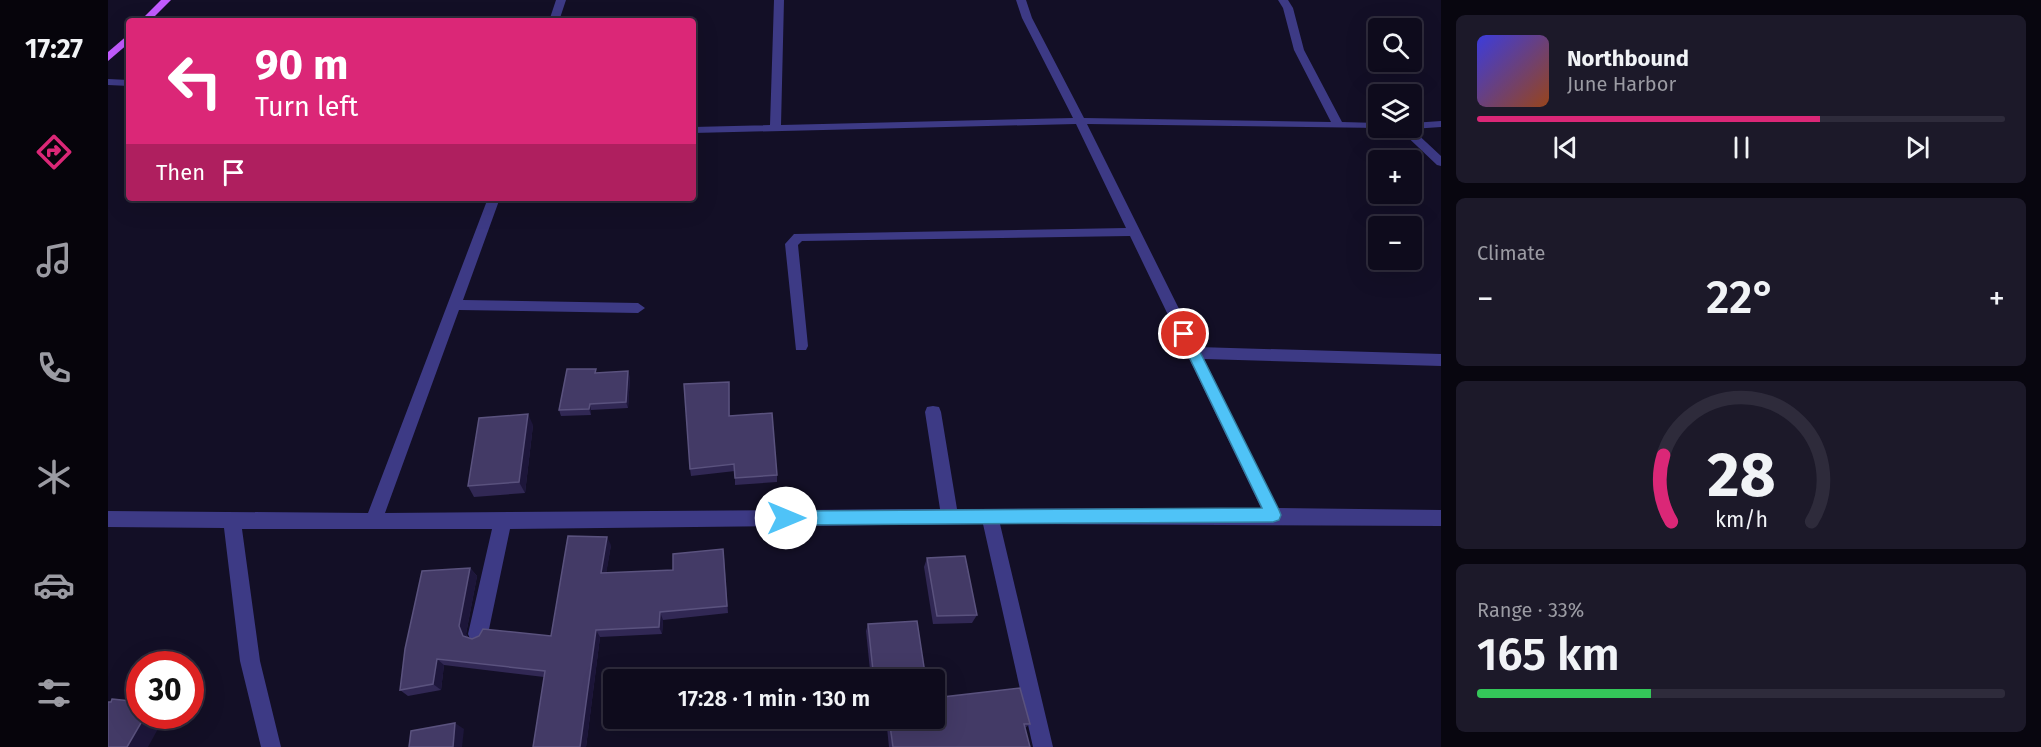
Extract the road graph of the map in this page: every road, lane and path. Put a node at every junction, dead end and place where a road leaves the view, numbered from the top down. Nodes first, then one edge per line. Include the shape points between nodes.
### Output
1 (166, 0) edge
2 (561, 0) edge
3 (779, 0) edge
4 (1021, 0) edge
5 (1283, 0) edge
6 (148, 18) edge
7 (555, 18) edge
8 (126, 40) edge
9 (108, 58) edge
10 (108, 82) edge
11 (126, 83) edge
12 (1080, 121) junction
13 (1337, 123) junction
14 (1441, 124) edge
15 (1368, 125) edge
16 (1422, 125) edge
17 (775, 129) junction
18 (696, 130) edge
19 (1415, 138) edge
20 (1441, 162) edge
21 (493, 201) edge
22 (1134, 232) junction
23 (454, 305) junction
24 (638, 308) dead end
25 (801, 346) dead end
26 (1194, 353) junction
27 (1441, 360) edge
28 (933, 412) dead end
29 (1273, 515) junction
30 (950, 517) junction
31 (990, 517) junction
32 (1441, 518) edge
33 (108, 519) edge
34 (503, 520) junction
35 (232, 521) junction
36 (374, 521) junction
37 (478, 634) edge
38 (271, 747) edge
39 (1042, 747) edge

1 - 6 main road
2 - 7 street
3 - 17 street
4 - 12 street
5 - 13 street via 1299,50
8 - 9 main road
10 - 11 street
12 - 13 street
12 - 17 street
12 - 22 street
13 - 15 street
14 - 16 street
17 - 18 street
19 - 20 street
21 - 23 street
22 - 25 street via 799,237 791,244
22 - 26 street
23 - 24 street
23 - 36 street
26 - 27 street
26 - 29 street
28 - 30 street
29 - 31 street
29 - 32 street
30 - 31 street
30 - 34 street
31 - 39 street
33 - 35 street
34 - 36 street
34 - 37 street
35 - 36 street
35 - 38 street via 250,661

